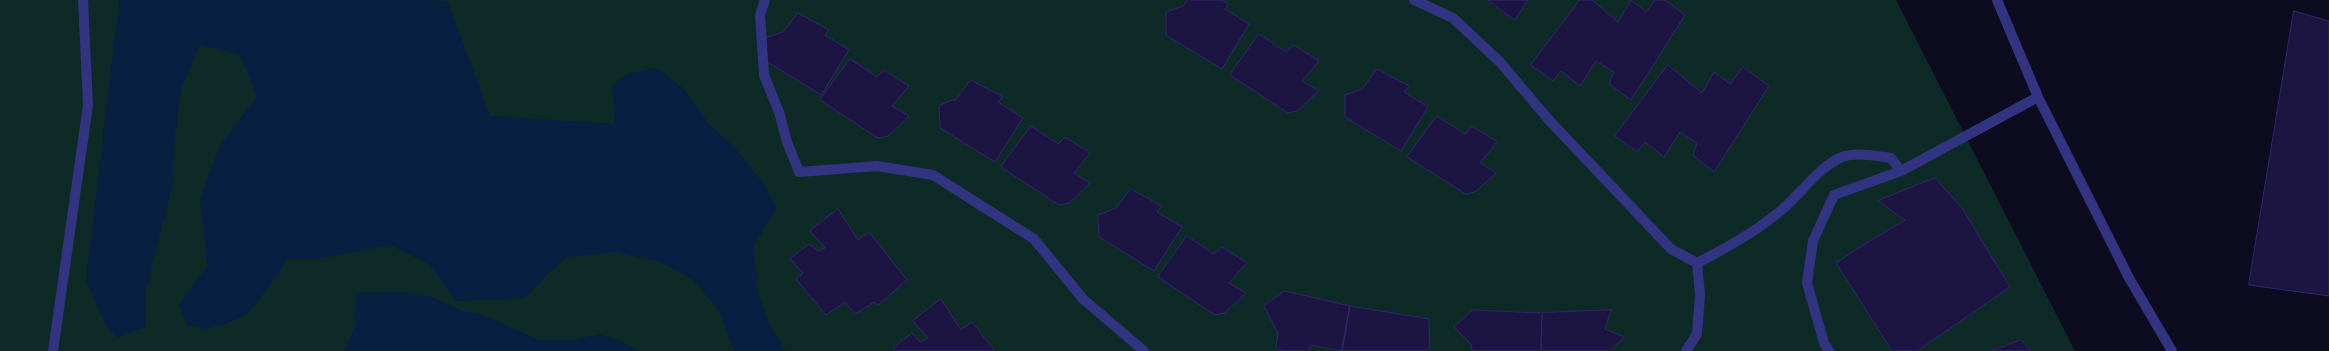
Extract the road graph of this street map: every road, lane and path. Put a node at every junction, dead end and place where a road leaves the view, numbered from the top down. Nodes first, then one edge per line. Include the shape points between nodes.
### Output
1 (82, 0) edge
2 (766, 0) edge
3 (1414, 0) edge
4 (1997, 0) edge
5 (2038, 97) junction
6 (1901, 171) junction
7 (1697, 263) junction
8 (53, 351) edge
9 (1144, 351) edge
10 (1686, 351) edge
11 (1829, 351) edge
12 (2172, 351) edge

1 - 8 lane via 88,105
2 - 9 lane via 760,15 764,75 799,172 877,166 933,175 1034,239 1083,299
3 - 7 lane via 1453,18 1500,62 1548,118 1671,249
4 - 5 lane
5 - 6 lane
5 - 12 lane via 2128,278
6 - 7 lane via 1891,158 1842,157 1824,169 1784,208 1725,249
6 - 11 lane via 1834,195 1813,241 1807,283 1824,343
7 - 10 lane via 1700,294 1697,334

